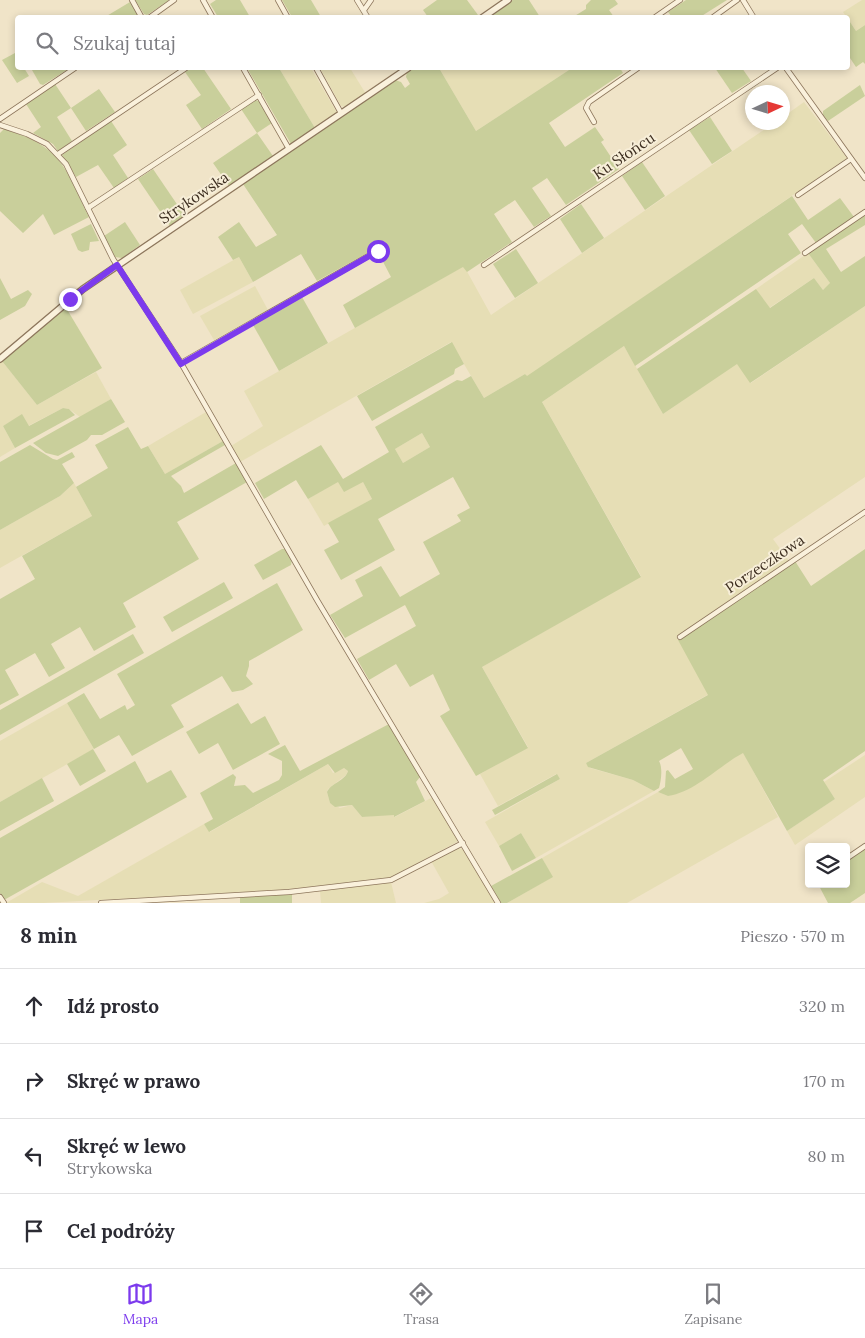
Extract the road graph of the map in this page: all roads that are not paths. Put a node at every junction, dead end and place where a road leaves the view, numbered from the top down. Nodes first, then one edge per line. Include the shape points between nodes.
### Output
1 (132, 0) edge
2 (174, 0) edge
3 (203, 0) edge
4 (278, 0) edge
5 (357, 0) edge
6 (371, 0) edge
7 (508, 0) edge
8 (680, 0) edge
9 (737, 0) edge
10 (744, 0) edge
11 (364, 10) junction
12 (140, 15) edge
13 (153, 15) edge
14 (212, 15) edge
15 (286, 15) edge
16 (366, 15) edge
17 (486, 15) edge
18 (658, 15) edge
19 (716, 15) edge
20 (752, 15) edge
21 (72, 70) edge
22 (183, 70) edge
23 (244, 70) edge
24 (317, 70) edge
25 (396, 70) edge
26 (405, 70) edge
27 (635, 70) edge
28 (774, 70) edge
29 (787, 70) edge
30 (399, 74) junction
31 (259, 95) junction
32 (341, 113) junction
33 (0, 119) edge
34 (594, 122) dead end
35 (0, 125) edge
36 (289, 149) junction
37 (58, 154) junction
38 (851, 159) junction
39 (865, 178) edge
40 (798, 195) dead end
41 (88, 208) junction
42 (865, 212) edge
43 (378, 251) dead end
44 (805, 253) dead end
45 (117, 265) junction
46 (484, 265) dead end
47 (0, 360) edge
48 (181, 364) junction
49 (865, 512) edge
50 (680, 637) dead end
51 (463, 843) junction
52 (865, 846) edge
53 (850, 855) edge
54 (0, 897) edge
55 (4, 903) edge
56 (102, 903) edge
57 (498, 903) edge

1 - 12 street
2 - 13 street
3 - 14 street
4 - 15 street
5 - 11 street
6 - 11 street
7 - 17 street
8 - 18 street
9 - 19 street
10 - 20 street
11 - 16 street
21 - 33 street
22 - 37 street
23 - 31 street
24 - 32 street
25 - 30 street
26 - 30 street, Strykowska
27 - 34 street via 589,102 586,108
28 - 46 street, Ku Słońcu
29 - 38 street
30 - 32 street, Strykowska
31 - 36 street
31 - 41 street
32 - 36 street, Strykowska
35 - 37 street via 34,137
36 - 45 street, Strykowska
37 - 41 street
38 - 39 street
38 - 40 street
41 - 45 street
42 - 44 street
43 - 48 street
45 - 47 street, Strykowska via 66,302
45 - 48 street
48 - 51 street via 317,600
49 - 50 street, Porzeczkowa
51 - 56 street via 391,880 298,891
51 - 57 street
52 - 53 street
54 - 55 street

